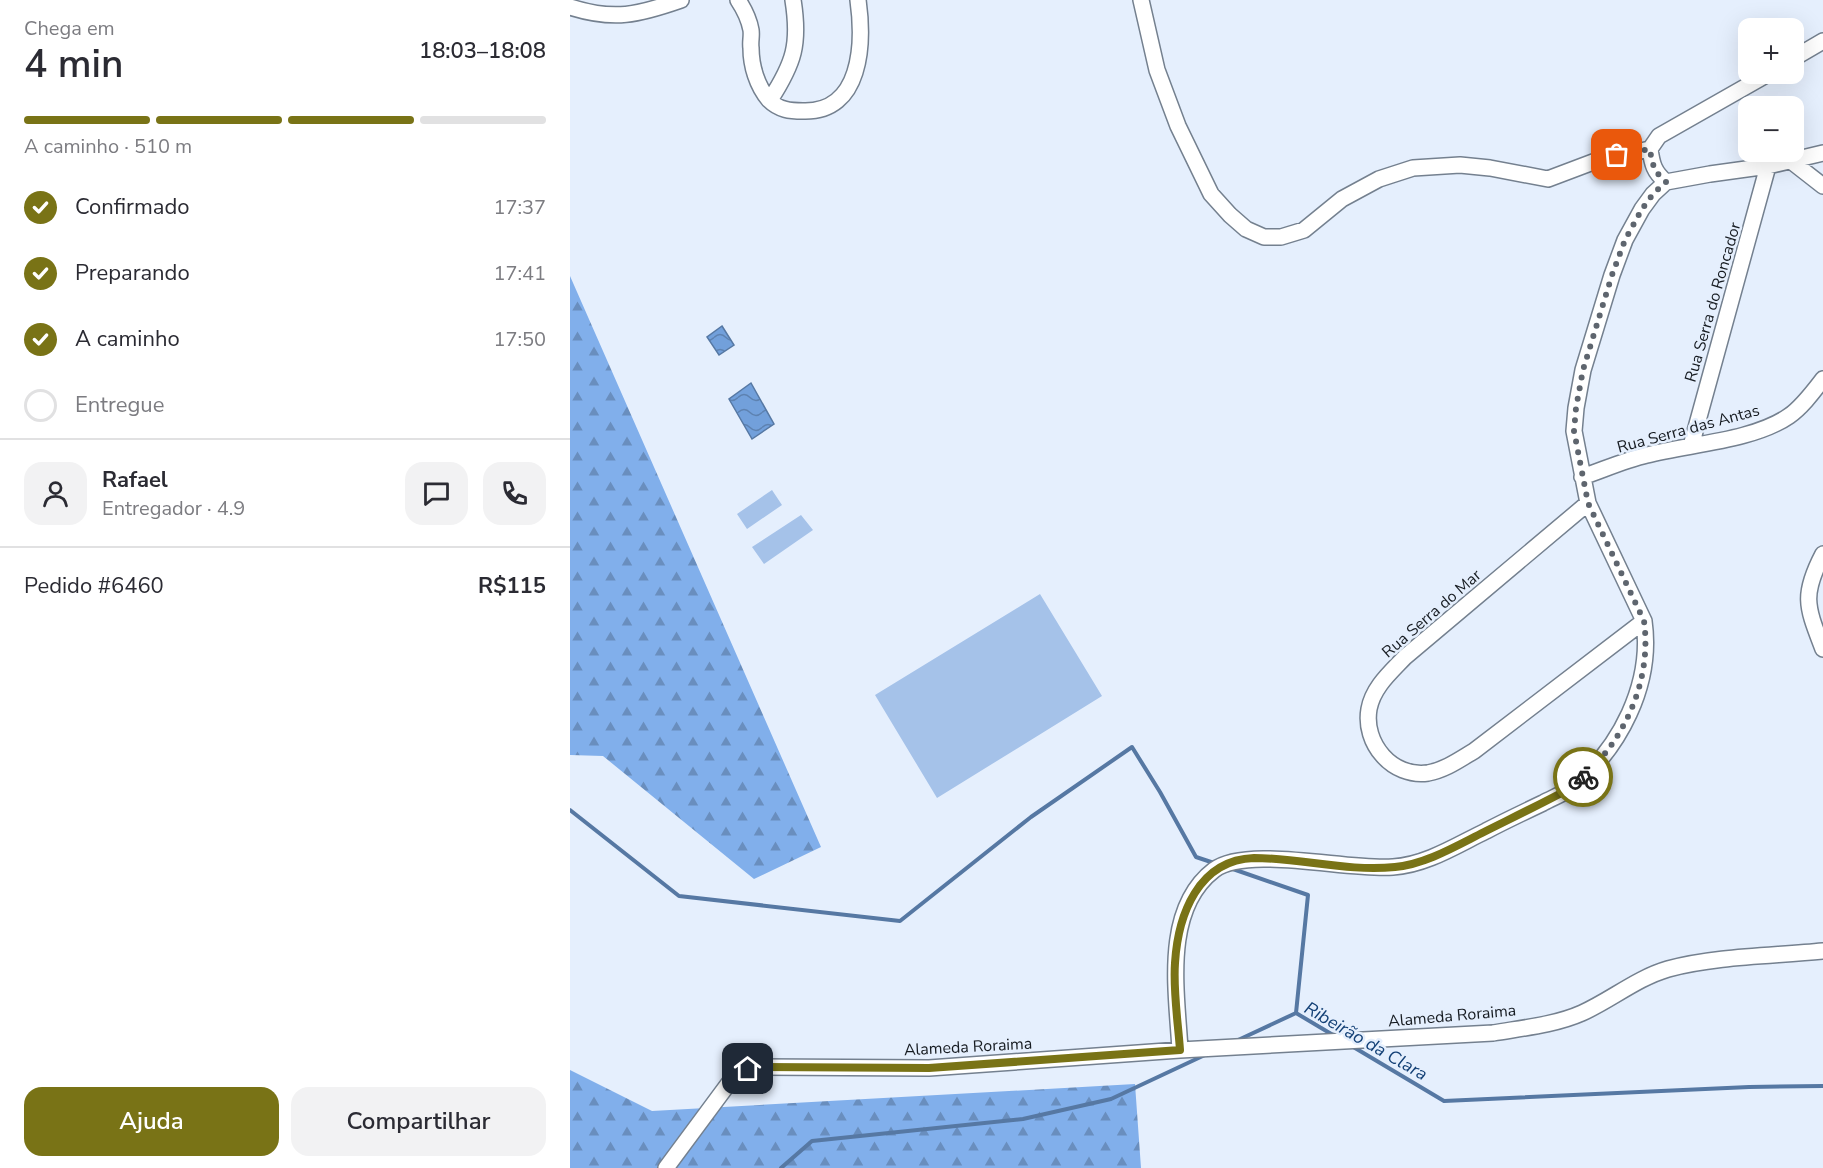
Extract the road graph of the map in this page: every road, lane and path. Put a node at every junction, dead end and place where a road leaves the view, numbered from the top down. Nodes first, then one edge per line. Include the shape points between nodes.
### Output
1 (681, 0) edge
2 (738, 0) edge
3 (793, 0) edge
4 (858, 0) edge
5 (1141, 0) edge
6 (570, 7) edge
7 (1823, 41) edge
8 (1804, 52) edge
9 (1750, 84) edge
10 (770, 100) junction
11 (1650, 149) junction
12 (1823, 153) edge
13 (1804, 158) edge
14 (1786, 162) edge
15 (1792, 162) edge
16 (1768, 166) junction
17 (1666, 182) junction
18 (1823, 183) edge
19 (1823, 380) edge
20 (1691, 446) junction
21 (1582, 477) junction
22 (1588, 503) junction
23 (1823, 554) edge
24 (1644, 621) junction
25 (1823, 649) edge
26 (1823, 951) edge
27 (1180, 1050) junction
28 (666, 1168) edge

1 - 6 street via 614,16
2 - 10 street via 752,32 750,47 758,82
3 - 10 street via 795,45 787,74
4 - 10 street via 859,61 842,95 830,106 814,111 785,110
5 - 11 street via 1157,70 1178,126 1211,194 1246,229 1264,237 1304,230 1342,199 1379,179 1413,168 1460,165 1548,179 1601,159
7 - 8 street
9 - 11 street via 1659,136
11 - 17 street via 1652,166
12 - 13 street
14 - 16 street
15 - 18 street
16 - 17 street
16 - 20 street, Rua Serra do Roncador
17 - 21 street via 1642,209 1625,240 1583,370 1574,431
19 - 20 street, Rua Serra das Antas via 1790,416 1774,424
20 - 21 street, Rua Serra das Antas via 1645,455
21 - 22 street
22 - 24 street
22 - 24 street, Rua Serra do Mar via 1384,678 1369,708 1371,738 1388,763 1427,773 1449,767
23 - 25 street via 1808,592 1808,608
24 - 27 street via 1644,664 1638,694 1602,760 1569,789 1440,854 1397,867 1254,858 1232,860 1215,870 1191,898 1181,924 1175,964
26 - 27 street, Alameda Roraima via 1666,970 1580,1014 1493,1033
27 - 28 street, Alameda Roraima via 929,1068 748,1069 729,1083

